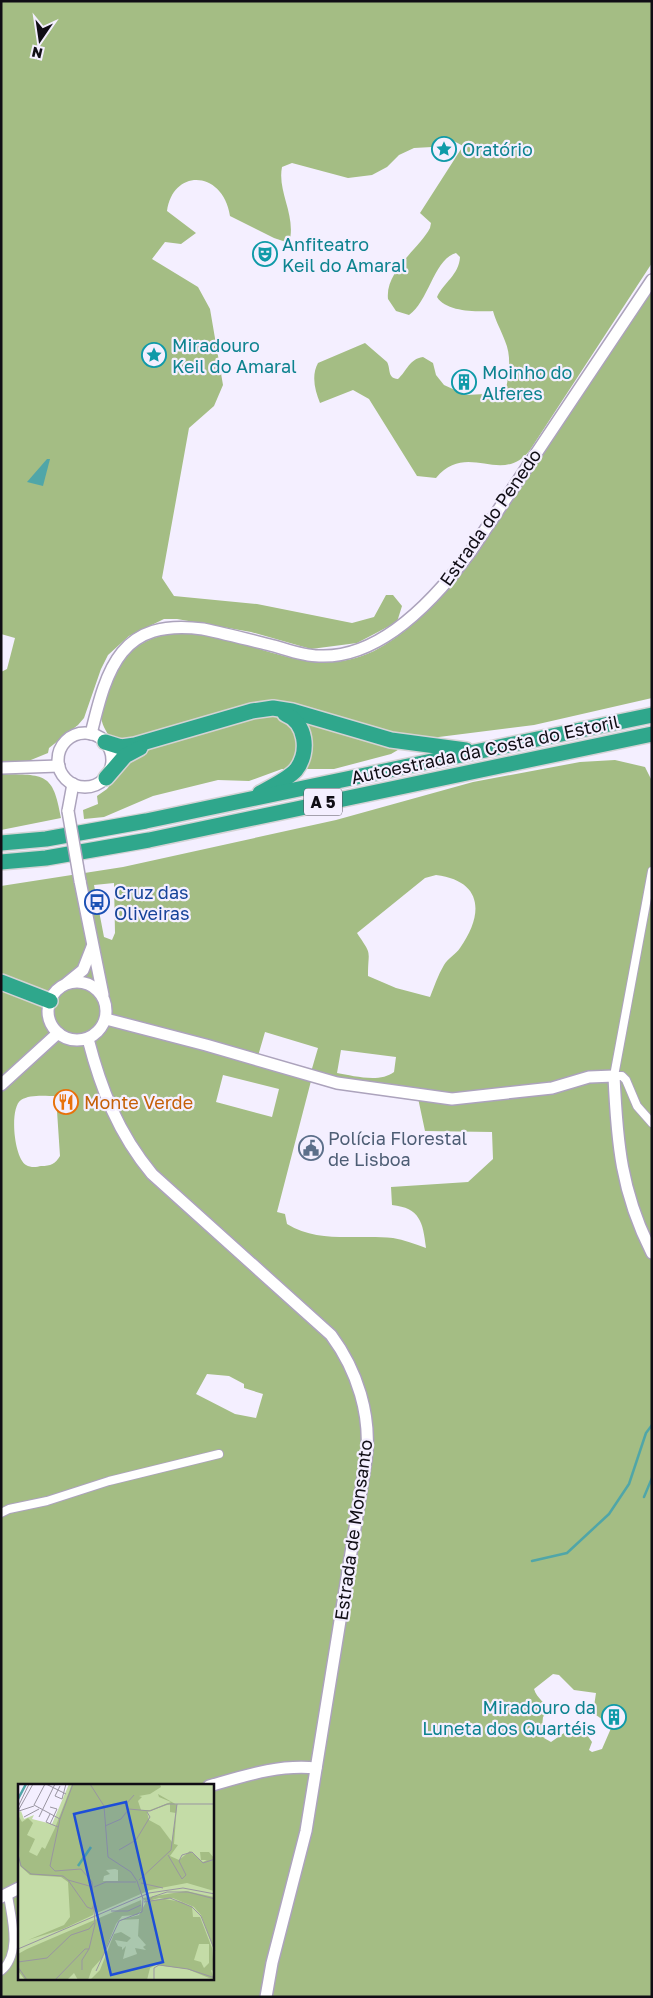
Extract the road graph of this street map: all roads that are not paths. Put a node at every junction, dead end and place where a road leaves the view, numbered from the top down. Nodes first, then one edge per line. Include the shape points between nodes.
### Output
1 (652, 280) edge
2 (647, 716) edge
3 (91, 734) junction
4 (648, 735) edge
5 (105, 742) junction
6 (478, 751) junction
7 (59, 766) junction
8 (1, 768) edge
9 (106, 778) junction
10 (73, 784) junction
11 (250, 799) junction
12 (1, 843) edge
13 (1, 862) edge
14 (652, 871) edge
15 (651, 884) edge
16 (92, 947) junction
17 (1, 982) edge
18 (64, 985) junction
19 (50, 1002) junction
20 (106, 1003) junction
21 (106, 1019) junction
22 (58, 1033) junction
23 (88, 1039) junction
24 (614, 1076) junction
25 (1, 1085) edge
26 (652, 1123) edge
27 (652, 1253) edge
28 (219, 1454) dead end
29 (1, 1513) edge
30 (316, 1768) junction
31 (214, 1785) edge
32 (18, 1889) edge
33 (4, 1896) edge
34 (1, 1970) edge
35 (266, 1997) edge

1 - 3 street, Estrada do Penedo via 471,551 440,589 412,616 358,651 319,656 184,626 154,630 124,650 110,667
2 - 6 highway, Autoestrada da Costa do Estoril / A 5
3 - 5 street
3 - 7 street via 80,734 66,741 58,756
4 - 13 highway, Autoestrada da Costa do Estoril / A 5 via 149,840 46,858
5 - 6 highway via 121,747 273,708 292,710 391,740
5 - 9 street via 111,752 112,763
6 - 11 highway, Autoestrada da Costa do Estoril / A 5
7 - 8 street
7 - 10 street via 62,775
9 - 10 street via 93,786
9 - 11 highway via 125,756 138,748 252,715 287,714 300,723 304,753 296,770
10 - 16 street, bridge via 68,811
11 - 12 highway, Autoestrada da Costa do Estoril / A 5 via 46,839
14 - 15 street
15 - 24 street
16 - 18 street via 82,970
16 - 20 street
17 - 19 highway
18 - 19 street
18 - 20 street via 79,982 92,986
19 - 22 street via 49,1018
20 - 21 street
21 - 23 street via 97,1033
21 - 24 street via 337,1083 452,1099 552,1088 589,1077
22 - 23 street via 72,1040
22 - 25 street
23 - 30 street, Estrada de Monsanto via 107,1101 136,1154 152,1174 331,1335 349,1365 361,1395 366,1418 367,1456
24 - 26 street via 622,1076 626,1080 637,1106
24 - 27 street via 618,1148 627,1193
28 - 29 street via 109,1481
30 - 31 street via 281,1767
30 - 35 street, Estrada de Monsanto via 301,1855
32 - 33 street
33 - 34 street via 14,1930 12,1954

